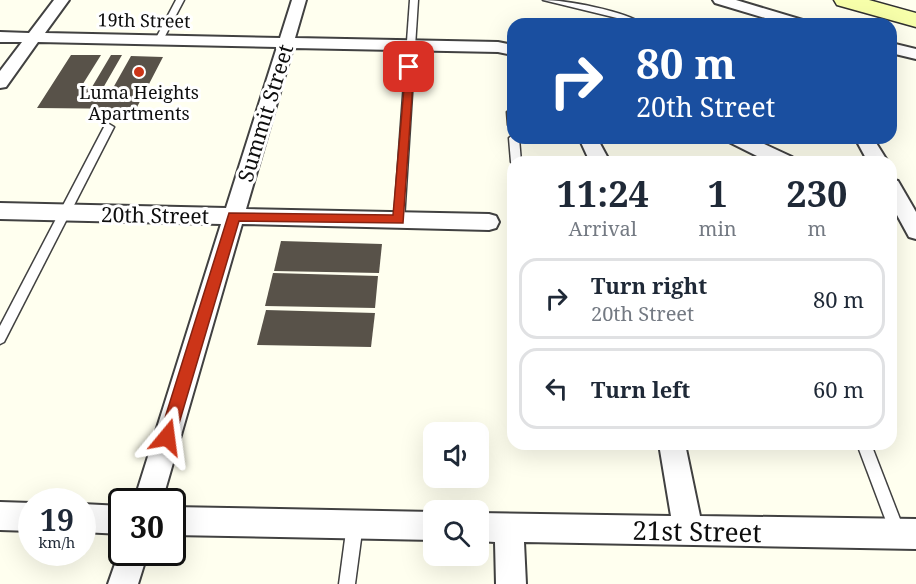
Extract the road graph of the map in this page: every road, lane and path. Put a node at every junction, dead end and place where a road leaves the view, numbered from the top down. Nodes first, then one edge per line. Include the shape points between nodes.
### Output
1 (62, 0) edge
2 (180, 0) edge
3 (299, 0) edge
4 (414, 0) edge
5 (547, 0) edge
6 (720, 0) edge
7 (845, 0) edge
8 (624, 18) edge
9 (781, 18) edge
10 (916, 20) edge
11 (0, 37) edge
12 (34, 37) junction
13 (159, 40) junction
14 (286, 44) junction
15 (411, 46) junction
16 (507, 49) edge
17 (897, 49) edge
18 (916, 54) edge
19 (0, 83) edge
20 (109, 127) dead end
21 (748, 144) edge
22 (772, 156) edge
23 (897, 197) edge
24 (0, 212) edge
25 (66, 213) junction
26 (234, 216) junction
27 (897, 217) edge
28 (399, 219) junction
29 (489, 222) dead end
30 (914, 227) edge
31 (0, 338) edge
32 (673, 450) edge
33 (867, 450) edge
34 (152, 488) edge
35 (0, 516) edge
36 (18, 517) edge
37 (186, 521) edge
38 (355, 524) junction
39 (423, 526) edge
40 (489, 527) edge
41 (509, 528) junction
42 (688, 531) junction
43 (907, 533) edge
44 (129, 566) edge
45 (123, 584) edge
46 (347, 584) edge
47 (511, 584) edge

1 - 12 street
2 - 13 lane
3 - 14 street, Summit Street
4 - 15 lane
5 - 8 lane
6 - 9 street
7 - 10 main road
11 - 12 street, 19th Street
12 - 13 street, 19th Street
12 - 19 street
13 - 14 street, 19th Street
14 - 15 street, 19th Street
14 - 26 street, Summit Street
15 - 16 street, 19th Street
15 - 28 lane
17 - 18 street
20 - 25 lane
21 - 22 street
23 - 30 street
24 - 25 street, 20th Street
25 - 26 street, 20th Street
25 - 31 lane
26 - 28 street, 20th Street
26 - 34 street, Summit Street
27 - 30 street
28 - 29 street, 20th Street
32 - 42 street
33 - 43 lane
35 - 36 street
37 - 38 street
38 - 39 street
38 - 46 lane
40 - 41 street, 21st Street
41 - 42 street, 21st Street
41 - 47 street
42 - 43 street, 21st Street
44 - 45 street

